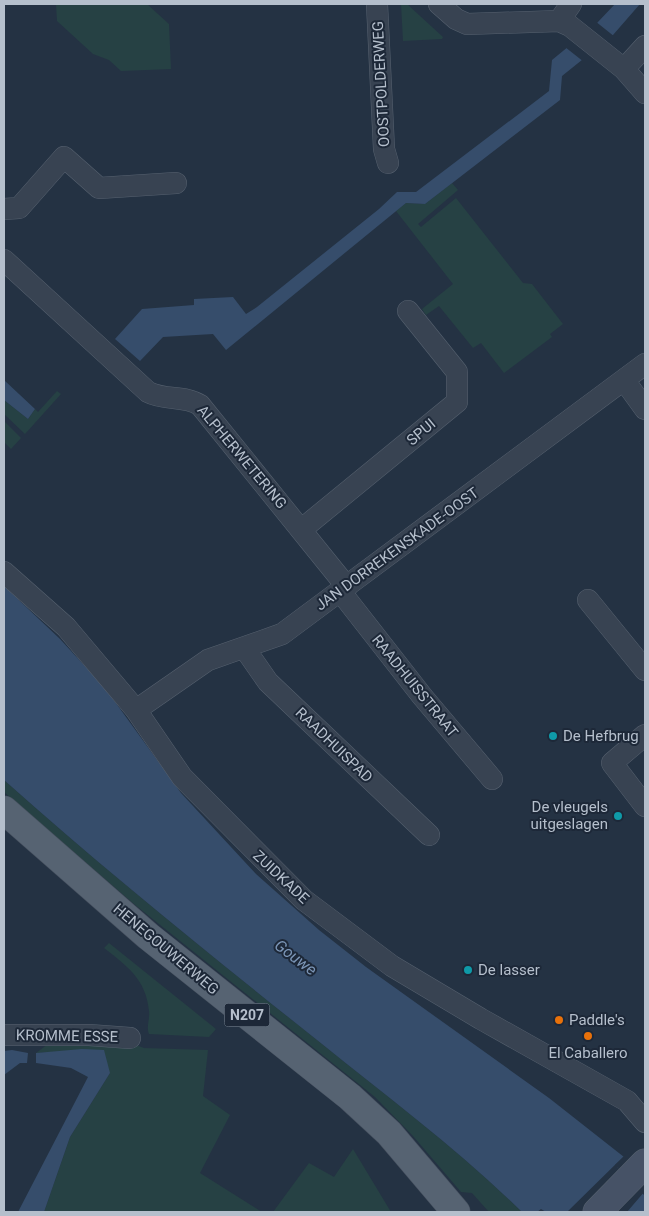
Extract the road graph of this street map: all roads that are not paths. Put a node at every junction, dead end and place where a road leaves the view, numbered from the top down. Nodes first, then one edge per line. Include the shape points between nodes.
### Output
1 (377, 4) edge
2 (439, 4) edge
3 (571, 4) edge
4 (559, 21) junction
5 (645, 46) edge
6 (624, 70) junction
7 (645, 92) edge
8 (388, 163) dead end
9 (176, 183) dead end
10 (4, 209) edge
11 (4, 260) edge
12 (408, 311) dead end
13 (645, 364) edge
14 (624, 380) junction
15 (645, 408) edge
16 (302, 530) junction
17 (4, 572) edge
18 (343, 589) junction
19 (588, 600) dead end
20 (245, 649) junction
21 (645, 670) edge
22 (136, 710) junction
23 (645, 735) edge
24 (492, 779) dead end
25 (645, 806) edge
26 (4, 810) edge
27 (428, 836) dead end
28 (4, 1035) edge
29 (130, 1038) dead end
30 (636, 1099) edge
31 (645, 1122) edge
32 (645, 1163) edge
33 (456, 1212) edge
34 (596, 1212) edge

1 - 8 street, OOSTPOLDERWEG via 384,149
2 - 4 street via 456,19 472,25
3 - 4 street
4 - 6 street
5 - 6 street
6 - 7 street
9 - 10 street via 100,188 64,157 19,208
11 - 16 street, ALPHERWETERING via 148,392 169,399 192,400 200,405
12 - 16 street, SPUI via 457,372 457,402
13 - 14 street, JAN DORREKENSKADE-OOST
14 - 15 street
14 - 18 street, JAN DORREKENSKADE-OOST
16 - 18 street, ALPHERWETERING
17 - 22 street, ZUIDKADE via 66,627
18 - 20 street, JAN DORREKENSKADE-OOST via 282,634
18 - 24 street, RAADHUISSTRAAT via 428,703
19 - 21 street
20 - 22 street, JAN DORREKENSKADE-OOST via 208,660
20 - 27 street, RAADHUISPAD via 268,682
22 - 30 street, ZUIDKADE via 182,777 304,900 392,966 481,1019
23 - 25 street via 612,763
26 - 33 main road, HENEGOUWERWEG / N207 via 148,936 350,1097 389,1133
28 - 29 street, KROMME ESSE via 35,1033
30 - 31 street
32 - 34 main road

